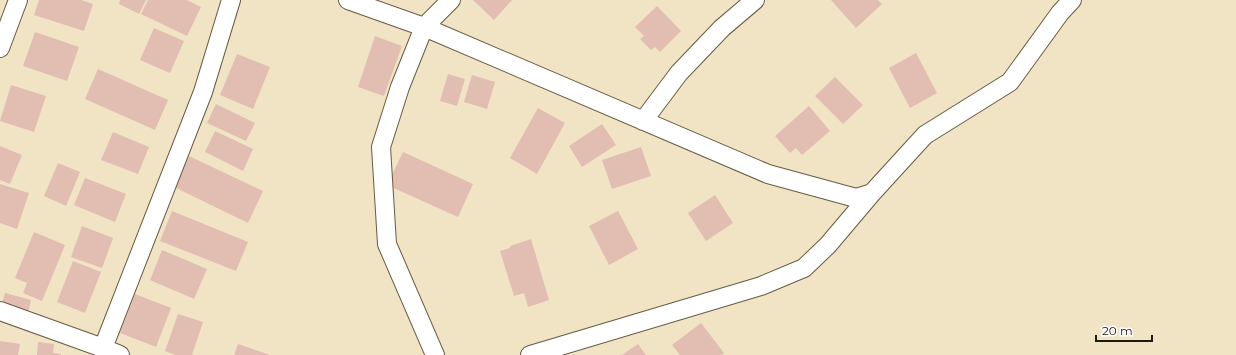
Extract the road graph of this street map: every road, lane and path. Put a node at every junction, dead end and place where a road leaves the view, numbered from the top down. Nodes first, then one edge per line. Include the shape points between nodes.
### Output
1 (18, 0) edge
2 (231, 0) edge
3 (348, 0) edge
4 (451, 0) edge
5 (755, 0) edge
6 (1072, 0) edge
7 (424, 27) junction
8 (0, 48) edge
9 (643, 121) junction
10 (872, 193) junction
11 (0, 311) edge
12 (103, 348) junction
13 (120, 355) edge
14 (435, 355) edge
15 (530, 355) edge

1 - 8 street
2 - 12 street via 203,92
3 - 7 street
4 - 7 street
5 - 9 street via 722,28 679,73
6 - 10 street via 1010,82 925,135
7 - 9 street
7 - 14 street via 400,87 381,146 387,244
9 - 10 street via 768,174 856,198
10 - 15 street via 828,245 804,268 761,286
11 - 12 street
12 - 13 street

